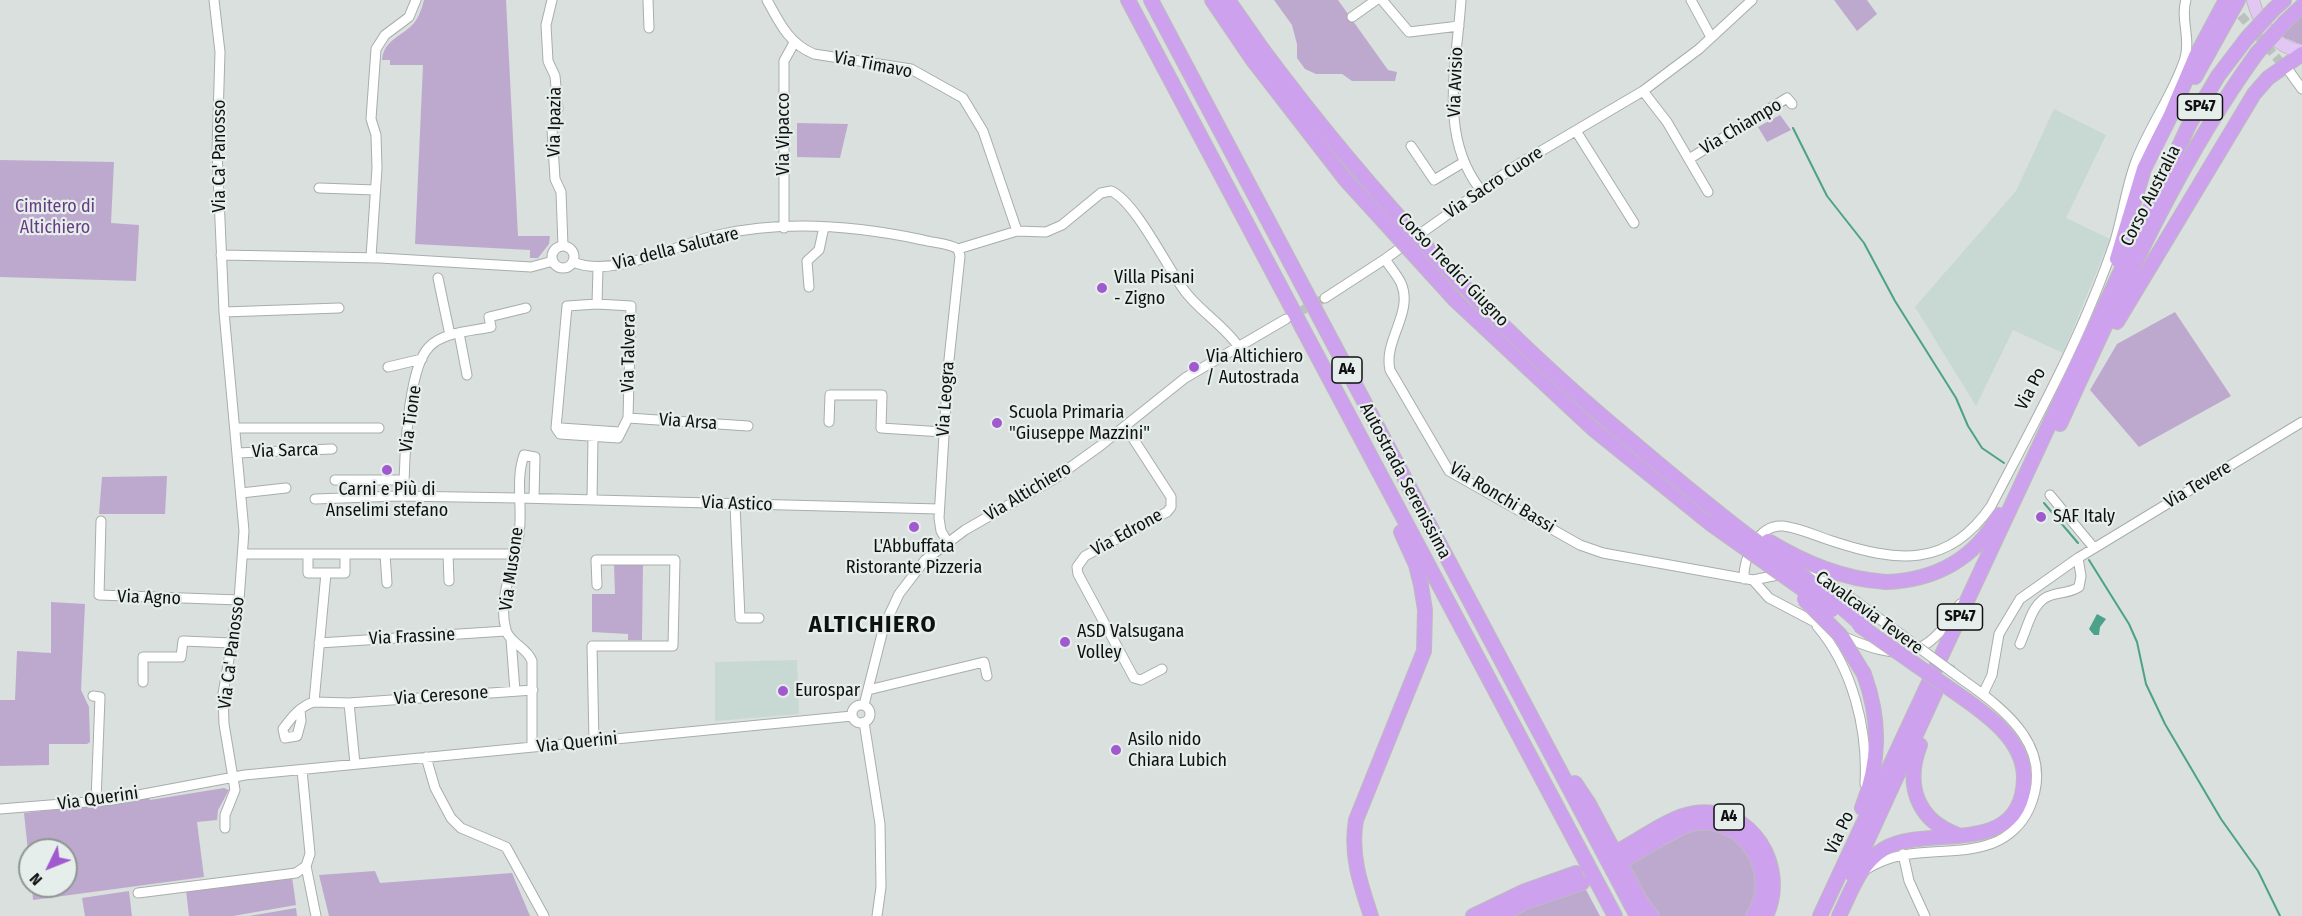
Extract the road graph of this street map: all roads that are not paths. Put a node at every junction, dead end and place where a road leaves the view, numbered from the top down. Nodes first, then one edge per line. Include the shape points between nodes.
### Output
1 (214, 0) edge
2 (416, 0) edge
3 (552, 0) edge
4 (648, 0) edge
5 (767, 0) edge
6 (1128, 0) edge
7 (1151, 0) edge
8 (1212, 0) edge
9 (1228, 0) edge
10 (1376, 0) edge
11 (1382, 0) edge
12 (1461, 0) edge
13 (1691, 0) edge
14 (1752, 0) edge
15 (2186, 0) edge
16 (2226, 0) edge
17 (2238, 0) edge
18 (2253, 0) edge
19 (2279, 5) edge
20 (2302, 6) edge
21 (1352, 17) dead end
22 (1459, 26) junction
23 (649, 28) dead end
24 (1711, 37) junction
25 (794, 43) junction
26 (2302, 53) edge
27 (2289, 71) tunnel mouth
28 (2302, 89) edge
29 (1643, 91) junction
30 (1792, 104) dead end
31 (2170, 117) junction
32 (1576, 131) junction
33 (1411, 146) dead end
34 (1689, 159) junction
35 (1464, 162) junction
36 (319, 189) dead end
37 (1480, 189) junction
38 (375, 190) junction
39 (1708, 192) dead end
40 (1634, 223) dead end
41 (824, 227) junction
42 (784, 228) junction
43 (1017, 231) junction
44 (562, 246) junction
45 (959, 253) junction
46 (221, 255) junction
47 (371, 257) junction
48 (1385, 259) junction
49 (554, 261) junction
50 (573, 262) junction
51 (598, 268) junction
52 (438, 278) dead end
53 (809, 287) dead end
54 (1325, 298) tunnel mouth
55 (597, 304) junction
56 (339, 308) dead end
57 (526, 308) dead end
58 (224, 312) junction
59 (1283, 321) tunnel mouth
60 (454, 334) junction
61 (2088, 340) junction
62 (1238, 346) junction
63 (422, 359) junction
64 (388, 367) dead end
65 (467, 375) dead end
66 (2079, 382) junction
67 (628, 418) junction
68 (829, 422) dead end
69 (2302, 422) edge
70 (748, 426) dead end
71 (1125, 426) junction
72 (2048, 427) junction
73 (236, 428) junction
74 (379, 428) dead end
75 (556, 428) junction
76 (622, 432) junction
77 (943, 432) junction
78 (593, 437) junction
79 (332, 449) dead end
80 (237, 453) junction
81 (1375, 463) junction
82 (1670, 472) junction
83 (335, 480) dead end
84 (404, 480) junction
85 (286, 488) dead end
86 (241, 493) junction
87 (2050, 495) dead end
88 (404, 496) junction
89 (519, 498) junction
90 (534, 498) junction
91 (315, 499) dead end
92 (592, 500) junction
93 (735, 505) junction
94 (939, 508) junction
95 (101, 521) dead end
96 (1711, 524) junction
97 (948, 541) junction
98 (2094, 548) junction
99 (244, 554) junction
100 (308, 554) junction
101 (345, 554) junction
102 (385, 554) junction
103 (448, 554) junction
104 (514, 554) junction
105 (2078, 558) junction
106 (327, 573) junction
107 (1979, 576) junction
108 (1748, 579) junction
109 (449, 581) dead end
110 (387, 583) dead end
111 (597, 585) dead end
112 (238, 600) junction
113 (759, 618) dead end
114 (1811, 620) junction
115 (1866, 629) junction
116 (508, 635) junction
117 (232, 643) junction
118 (319, 643) junction
119 (2020, 644) dead end
120 (1949, 663) tunnel mouth
121 (1162, 669) dead end
122 (987, 676) dead end
123 (142, 682) dead end
124 (533, 690) junction
125 (868, 690) junction
126 (515, 691) junction
127 (1983, 694) junction
128 (93, 696) dead end
129 (314, 702) junction
130 (349, 703) junction
131 (864, 705) junction
132 (300, 710) dead end
133 (852, 716) junction
134 (864, 722) junction
135 (1544, 740) junction
136 (594, 741) junction
137 (532, 747) junction
138 (426, 757) junction
139 (355, 764) junction
140 (302, 770) junction
141 (233, 776) junction
142 (96, 801) junction
143 (1864, 801) junction
144 (0, 808) edge
145 (225, 828) dead end
146 (1963, 836) junction
147 (1903, 854) junction
148 (306, 866) junction
149 (1860, 873) junction
150 (138, 893) dead end
151 (1830, 894) junction
152 (316, 916) edge
153 (544, 916) edge
154 (877, 916) edge
155 (1371, 916) edge
156 (1473, 916) edge
157 (1499, 916) edge
158 (1615, 916) edge
159 (1637, 916) edge
160 (1652, 916) edge
161 (1753, 916) edge
162 (1766, 916) edge
163 (1821, 916) edge
164 (1832, 916) edge
165 (1839, 916) edge
166 (1925, 916) edge

1 - 46 street, Via Ca' Panosso via 220,52 217,151
2 - 38 street via 409,18 385,34 376,49 371,119 377,142
3 - 44 street, Via Ipazia via 546,25 548,61 555,76 558,109 552,129 555,179 561,192
4 - 23 street
5 - 25 street
6 - 81 highway, Autostrada Serenissima / A4
7 - 135 highway, Autostrada Serenissima / A4
8 - 96 highway, Corso Tredici Giugno, bridge via 1252,59 1345,179 1456,301 1592,428
9 - 82 highway, Corso Tredici Giugno, bridge via 1356,169 1468,292 1556,376
10 - 21 street
11 - 22 street via 1409,32
12 - 22 street, Via Avisio
13 - 24 street
14 - 24 street, Via Sacro Cuore
15 - 108 street, Via Po via 2185,58 2139,152 2115,239 2067,356 1981,520 1946,547 1893,557 1798,529 1769,528 1756,541 1744,564
16 - 31 highway, SP47
17 - 31 highway, SP47
18 - 26 main road via 2266,30 2280,44
19 - 61 highway, Corso Australia / SP47, bridge via 2218,76 2189,125
20 - 66 highway, Corso Australia / SP47, bridge via 2257,53 2203,134
22 - 35 street, Via Avisio via 1452,111
24 - 29 street, Via Sacro Cuore
25 - 42 street, Via Vipacco via 784,61
25 - 43 street, Via Timavo via 814,54 911,69 963,98 983,131
26 - 66 highway, SP47 via 2268,78 2254,94
27 - 28 street
29 - 32 street, Via Sacro Cuore
29 - 34 street, Via Chiampo
30 - 34 street, Via Chiampo via 1787,98
31 - 61 highway, SP47 via 2144,169 2125,237
32 - 37 street, Via Sacro Cuore
32 - 40 street
33 - 35 street via 1434,180
34 - 39 street, Via Chiampo
35 - 37 street, Via Avisio
36 - 38 street
37 - 48 street, Via Sacro Cuore
38 - 47 street
41 - 42 street, Via della Salutare
41 - 45 street, Via della Salutare via 888,232
41 - 53 street via 819,250 807,261
42 - 51 street, Via della Salutare via 721,234
43 - 45 street
43 - 62 street via 1046,232 1062,225 1101,194 1117,193 1163,254 1184,291
44 - 49 street via 554,251
44 - 50 street via 572,251
45 - 77 street, Via Leogra
46 - 47 street, Via della Salutare
46 - 58 street, Via Ca' Panosso
47 - 49 street, Via della Salutare via 531,267
48 - 54 street, Via Sacro Cuore
48 - 108 street, Via Ronchi Bassi via 1402,285 1404,302 1389,349 1390,370 1449,471 1580,545 1603,553
49 - 50 street, Via della Salutare via 565,267
50 - 51 street, Via della Salutare
51 - 55 street, Via Talvera
52 - 60 street
55 - 67 street, Via Talvera via 632,306
55 - 75 street, Via Talvera via 567,306
56 - 58 street
57 - 60 street via 489,317 491,327
58 - 73 street, Via Ca' Panosso
59 - 62 street, Via Altichiero
60 - 63 street via 429,346
60 - 65 street
61 - 72 highway, Via Po / SP47
62 - 71 street, Via Altichiero via 1177,383
63 - 64 street, Via Tione
63 - 84 street, Via Tione via 407,426
66 - 120 highway, SP47
67 - 70 street, Via Arsa
67 - 76 street, Via Talvera
68 - 77 street via 830,395 882,395 881,428
69 - 98 street, Via Tevere
71 - 97 street, Via Altichiero via 1054,478
71 - 121 street, Via Edrone via 1171,497 1171,507 1085,556 1078,574 1134,678 1141,680
72 - 82 highway, bridge via 1979,544 1961,560 1920,579 1886,582 1822,569 1751,531
72 - 107 highway, Via Po / SP47
73 - 74 street
73 - 80 street, Via Ca' Panosso
75 - 76 street
75 - 78 street via 560,434
76 - 78 street via 618,438
77 - 94 street, Via Leogra
78 - 92 street
79 - 80 street, Via Sarca
80 - 86 street, Via Ca' Panosso
81 - 155 highway via 1388,504 1416,565 1426,633 1417,671 1356,820 1354,859
81 - 158 highway, Autostrada Serenissima / A4
82 - 115 highway, bridge
83 - 84 street
84 - 88 street, Via Tione
85 - 86 street
86 - 99 street, Via Ca' Panosso
87 - 98 street
88 - 89 street, Via Astico
88 - 91 street, Via Astico
89 - 90 street, Via Astico
89 - 90 street via 522,459 531,455 536,463
89 - 104 street, Via Musone via 519,534
90 - 92 street, Via Astico
92 - 93 street, Via Astico
93 - 94 street, Via Astico
93 - 113 street via 740,618
94 - 97 street, Via Leogra via 939,526
95 - 112 street, Via Agno via 99,596
96 - 115 highway, bridge via 1837,614
96 - 143 highway, bridge via 1825,619 1848,645 1864,674 1873,702 1877,736 1875,767
97 - 125 street, Via Altichiero via 926,560 899,594 884,626
98 - 105 street, Via Tevere
99 - 100 street
99 - 112 street, Via Ca' Panosso
100 - 101 street
100 - 106 street via 308,573
101 - 102 street
101 - 106 street via 345,573
102 - 103 street
102 - 110 street
103 - 104 street
103 - 109 street
104 - 116 street, Via Musone via 504,601
105 - 119 street via 2079,587 2070,593 2045,597 2038,603
105 - 127 street, Via Tevere via 2020,599 2008,616 1999,634 1990,682
106 - 118 street
107 - 114 street via 1936,635 1907,653 1876,651
107 - 151 highway, Via Po / SP47
108 - 114 street via 1769,598
108 - 127 street, Cavalcavia Tevere, bridge via 1808,569
111 - 136 street via 596,560 675,560 673,646 591,646
112 - 117 street, Via Ca' Panosso
114 - 143 street via 1837,653 1859,716 1865,743
115 - 146 highway, bridge via 1987,716 2010,739 2019,755 2024,777 2020,798 2005,820 1990,831
116 - 118 street, Via Frassine
116 - 124 street via 528,650
116 - 126 street, Via Musone
117 - 123 street via 183,641 181,657 143,657
117 - 141 street, Via Ca' Panosso via 223,694
118 - 129 street
122 - 125 street via 984,662
124 - 126 street, Via Ceresone
124 - 137 street
125 - 131 street, Via Altichiero
126 - 130 street, Via Ceresone
127 - 147 street via 2012,720 2034,755 2037,777 2027,813 1995,843
128 - 142 street via 100,697
129 - 130 street, Via Ceresone
129 - 132 street
130 - 139 street
131 - 133 street via 854,707
131 - 134 street, Via Altichiero via 870,713
133 - 134 street via 859,723
133 - 136 street, Via Querini
134 - 154 street, Via Altichiero via 880,824 881,887
135 - 159 highway, Autostrada Serenissima / A4
135 - 160 highway via 1589,804
136 - 137 street, Via Querini
137 - 138 street, Via Querini
138 - 139 street, Via Querini
138 - 153 street via 435,788 451,818 461,828 506,846
139 - 140 street, Via Querini
140 - 141 street, Via Querini
140 - 148 street via 310,854
141 - 142 street, Via Querini
141 - 145 street, Via Ca' Panosso via 235,790 225,815
142 - 144 street, Via Querini
143 - 151 highway
146 - 149 highway via 1894,844 1871,858
146 - 164 highway, Via Po via 1932,820 1920,807 1913,789 1915,757 1936,704 1936,691
147 - 149 street
147 - 166 street via 1909,881
148 - 150 street via 296,873
148 - 152 street
149 - 165 highway
151 - 163 highway, Via Po / SP47
156 - 157 highway via 1525,891 1579,878
161 - 162 highway, A4 via 1763,893 1760,861 1745,840 1726,828 1692,825 1623,854 1689,814 1713,813 1731,818 1754,833 1769,857 1774,888

